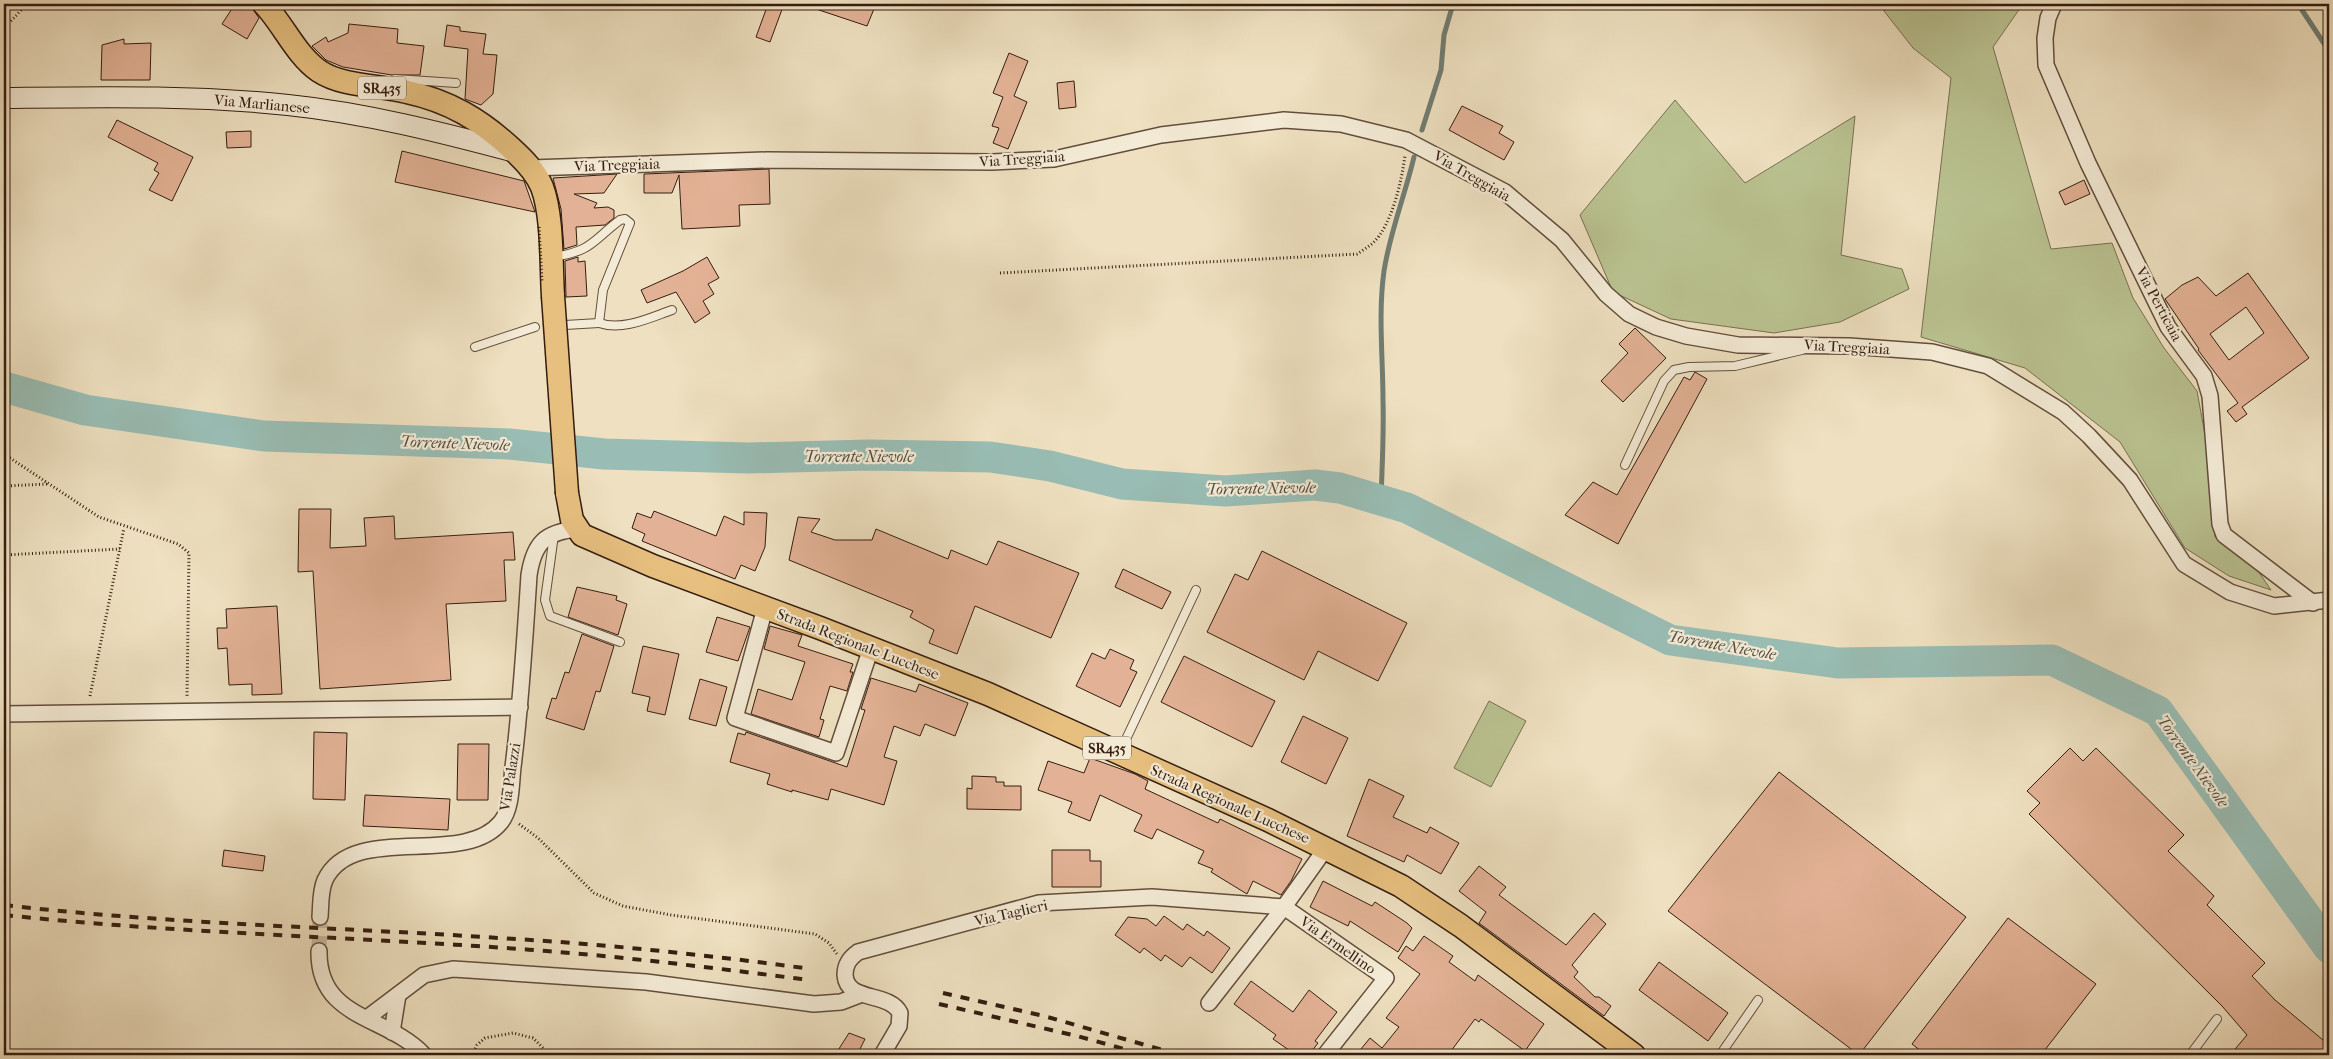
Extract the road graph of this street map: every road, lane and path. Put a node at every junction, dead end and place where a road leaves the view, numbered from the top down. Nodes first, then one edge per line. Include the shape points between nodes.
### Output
1 (264, 4) edge
2 (2054, 4) edge
3 (26, 5) dead end
4 (4, 21) edge
5 (378, 78) dead end
6 (388, 79) dead end
7 (350, 81) junction
8 (456, 83) dead end
9 (4, 98) edge
10 (1406, 140) junction
11 (523, 160) junction
12 (551, 257) junction
13 (1000, 273) dead end
14 (672, 310) dead end
15 (599, 323) junction
16 (565, 325) dead end
17 (535, 327) dead end
18 (1818, 345) junction
19 (475, 347) dead end
20 (4, 454) edge
21 (1626, 466) dead end
22 (49, 484) junction
23 (4, 486) edge
24 (124, 528) junction
25 (577, 529) junction
26 (554, 534) junction
27 (120, 549) junction
28 (4, 555) edge
29 (1196, 590) dead end
30 (2329, 600) edge
31 (2313, 603) junction
32 (765, 608) junction
33 (620, 642) dead end
34 (870, 648) junction
35 (90, 696) dead end
36 (520, 707) junction
37 (188, 710) junction
38 (4, 714) edge
39 (1119, 754) junction
40 (508, 806) junction
41 (1326, 848) junction
42 (1284, 907) junction
43 (320, 917) tunnel mouth
44 (319, 951) tunnel mouth
45 (848, 962) junction
46 (862, 994) junction
47 (398, 995) junction
48 (1758, 1000) dead end
49 (1209, 1003) dead end
50 (367, 1018) junction
51 (2217, 1019) dead end
52 (392, 1032) junction
53 (424, 1055) edge
54 (472, 1055) edge
55 (550, 1055) edge
56 (882, 1055) edge
57 (1325, 1055) edge
58 (1634, 1055) edge
59 (1720, 1055) edge
60 (2190, 1055) edge

1 - 7 main road, SR435 via 318,70 332,78
2 - 31 street, Via Perticaia via 2045,38 2046,65 2088,163 2168,327 2204,376 2210,396 2220,524 2224,535
3 - 4 path via 11,21
5 - 7 lane via 358,77
6 - 8 lane
7 - 11 main road, SR435 via 434,98 477,120
9 - 11 street, Via Marlianese via 164,97 288,105 394,122
10 - 11 street, Via Treggiaia via 1341,124 1284,120 1161,135 1054,159 992,162
10 - 13 path via 1402,178 1388,218 1374,242 1357,254
10 - 18 street, Via Treggiaia via 1505,192 1562,240 1606,294 1629,314 1679,334 1738,345
11 - 12 main road, SR435 via 539,181 545,198
12 - 15 lane via 589,247 620,220 630,223 603,290
12 - 25 main road, SR435, bridge via 567,493 569,511
14 - 15 lane via 628,324 609,326
15 - 16 lane
17 - 19 lane
18 - 21 lane via 1786,356 1735,366 1674,370 1664,381
18 - 31 street, Via Treggiaia via 1932,352 1988,366 2063,412 2089,436 2130,480 2184,564 2230,592 2274,606
20 - 22 path
22 - 23 path
22 - 24 path via 99,517
24 - 27 path
24 - 37 path via 178,544 189,552
25 - 26 street
25 - 32 main road, Strada Regionale Lucchese / SR435 via 582,535 653,566
26 - 33 lane via 545,600 550,616
26 - 36 street, Via Palazzi via 540,543 531,565
27 - 28 path
27 - 35 path
29 - 39 lane
30 - 31 street, Via Treggiaia
32 - 34 main road, Strada Regionale Lucchese / SR435
32 - 34 street via 736,718 836,753
34 - 39 main road, Strada Regionale Lucchese / SR435 via 988,694
36 - 37 street
36 - 40 street, Via Palazzi
37 - 38 street
39 - 41 main road, Strada Regionale Lucchese / SR435
40 - 43 street, Via Palazzi via 497,826 466,841 370,850 339,862 324,882
40 - 45 path via 516,822 538,838 594,893 623,906 815,934
41 - 42 street, Via Ermellino
41 - 58 main road, Strada Regionale Lucchese / SR435 via 1431,905
42 - 45 street, Via Taglieri via 1152,897 1039,903 866,948
42 - 49 street, Via Ermellino
42 - 57 street, Via Ermellino via 1386,978
44 - 50 street via 321,975 327,989 339,1001
45 - 46 street via 845,968 847,983 853,991
46 - 47 street via 841,1002 814,1004 646,982 453,969 424,976
46 - 56 street via 891,1004 900,1013 899,1026
47 - 50 street
47 - 52 street
48 - 59 lane
50 - 52 street
51 - 60 lane
52 - 53 street
54 - 55 path via 485,1038 513,1033 533,1038

